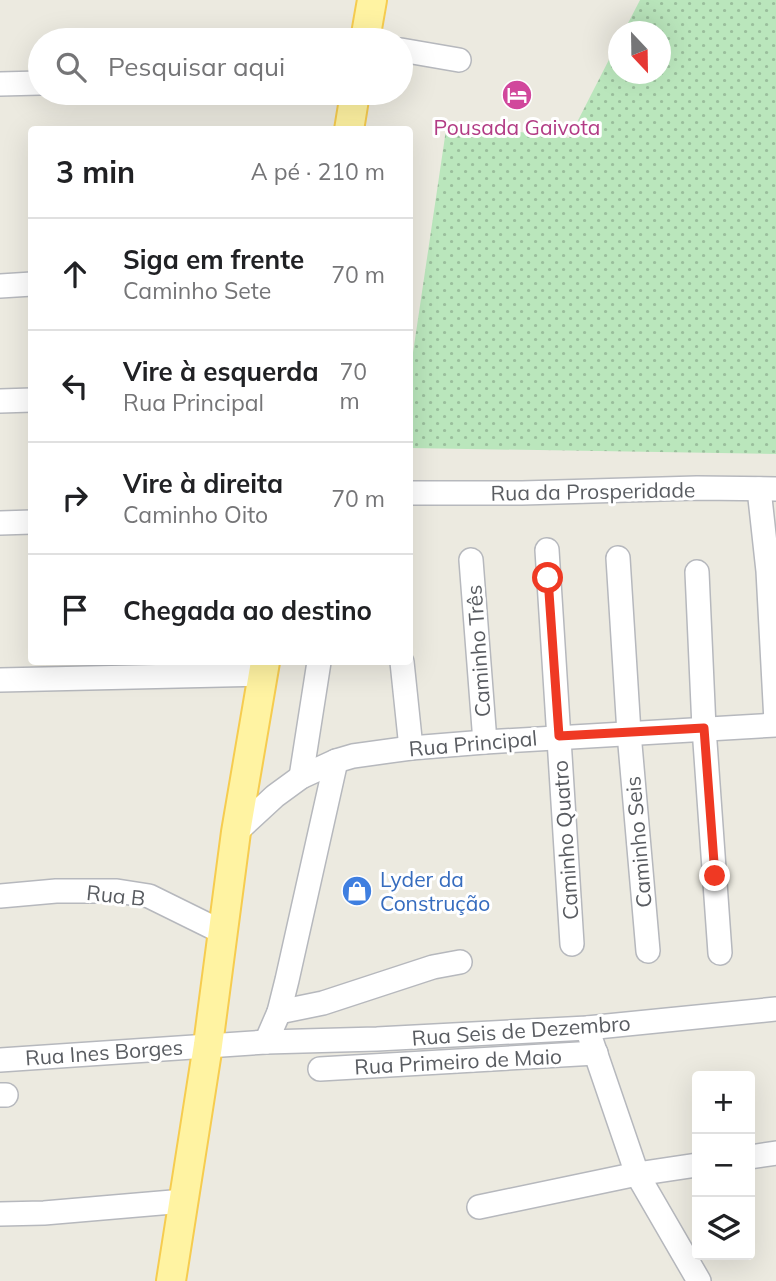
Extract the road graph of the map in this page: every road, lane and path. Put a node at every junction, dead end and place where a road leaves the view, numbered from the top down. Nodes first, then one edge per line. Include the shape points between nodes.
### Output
1 (372, 0) edge
2 (367, 28) edge
3 (413, 52) edge
4 (459, 60) dead end
5 (28, 83) edge
6 (0, 84) edge
7 (353, 105) edge
8 (350, 126) edge
9 (28, 284) edge
10 (0, 286) edge
11 (28, 400) edge
12 (0, 401) edge
13 (768, 489) edge
14 (413, 494) edge
15 (28, 522) edge
16 (0, 523) edge
17 (547, 550) dead end
18 (618, 558) dead end
19 (471, 560) dead end
20 (697, 572) dead end
21 (319, 665) edge
22 (402, 665) edge
23 (264, 668) edge
24 (0, 680) edge
25 (776, 723) edge
26 (704, 728) junction
27 (629, 733) junction
28 (559, 736) junction
29 (485, 742) junction
30 (411, 748) junction
31 (336, 761) junction
32 (301, 777) junction
33 (236, 832) junction
34 (0, 896) edge
35 (224, 933) junction
36 (572, 944) dead end
37 (648, 951) dead end
38 (720, 953) dead end
39 (460, 962) dead end
40 (776, 1009) edge
41 (279, 1012) junction
42 (587, 1028) junction
43 (266, 1042) junction
44 (208, 1045) junction
45 (596, 1053) junction
46 (0, 1060) edge
47 (320, 1069) dead end
48 (776, 1153) edge
49 (755, 1156) edge
50 (692, 1166) edge
51 (637, 1174) junction
52 (184, 1201) junction
53 (479, 1207) dead end
54 (0, 1214) edge
55 (172, 1281) edge
56 (699, 1281) edge

1 - 2 main road
3 - 4 street
5 - 6 street
7 - 8 main road
9 - 10 street
11 - 12 street
13 - 14 street, Rua da Prosperidade
13 - 25 street
15 - 16 street
17 - 28 street, Caminho Quatro
18 - 27 street, Caminho Seis
19 - 29 street, Caminho Três
20 - 26 street
21 - 32 street
22 - 30 street
23 - 24 street
23 - 33 main road
25 - 26 street, Rua Principal
26 - 27 street, Rua Principal
26 - 38 street
27 - 28 street, Rua Principal
27 - 37 street, Caminho Seis
28 - 29 street, Rua Principal
28 - 36 street, Caminho Quatro
29 - 30 street, Rua Principal
30 - 31 street, Rua Principal
31 - 32 street, Rua Principal
31 - 41 street
32 - 33 street, Rua Principal
33 - 35 main road
34 - 35 street, Rua B via 117,891 149,897
35 - 44 main road
39 - 41 street
40 - 42 street, Rua Seis de Dezembro
41 - 43 street
42 - 43 street, Rua Seis de Dezembro
42 - 45 street
43 - 44 street, Rua Seis de Dezembro
44 - 46 street, Rua Ines Borges
44 - 52 main road
45 - 47 street, Rua Primeiro de Maio
45 - 51 street
48 - 49 street
50 - 51 street
51 - 53 street
51 - 56 street
52 - 54 street
52 - 55 main road

